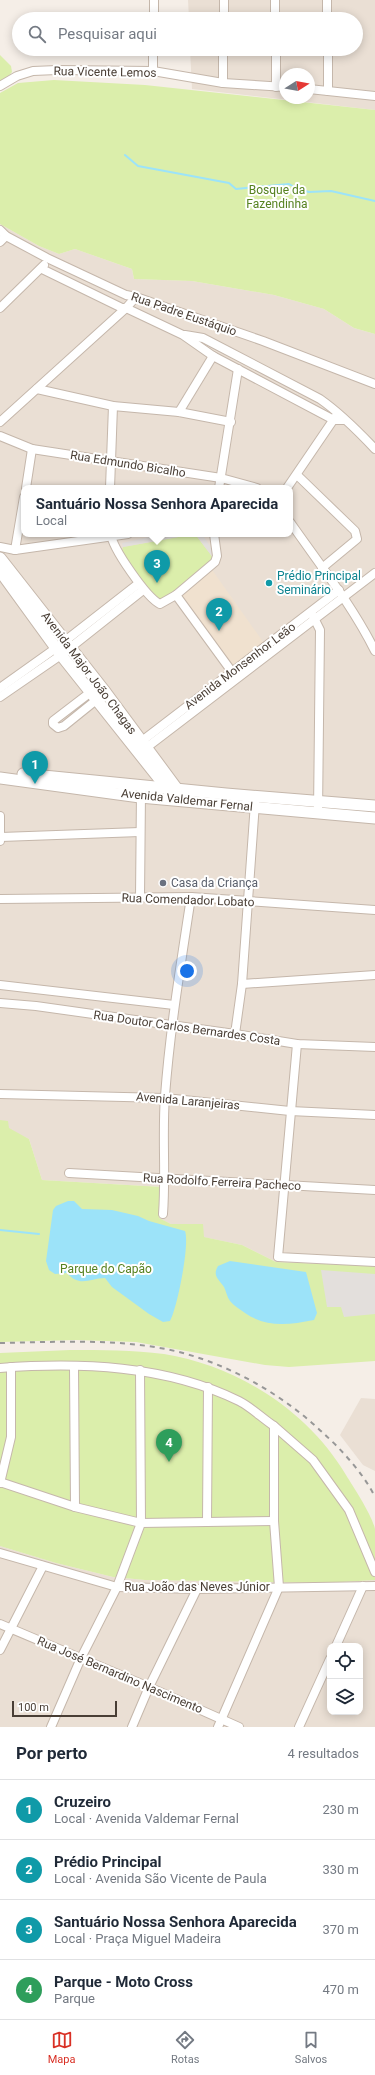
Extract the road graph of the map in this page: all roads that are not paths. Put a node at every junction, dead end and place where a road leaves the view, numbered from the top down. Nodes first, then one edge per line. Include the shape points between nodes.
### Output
1 (154, 0) edge
2 (224, 0) edge
3 (274, 0) edge
4 (327, 0) edge
5 (154, 12) edge
6 (224, 12) edge
7 (275, 12) edge
8 (327, 12) edge
9 (153, 56) edge
10 (224, 56) edge
11 (277, 56) edge
12 (328, 56) edge
13 (153, 71) junction
14 (279, 72) edge
15 (223, 83) junction
16 (0, 86) edge
17 (279, 87) edge
18 (315, 90) edge
19 (328, 91) junction
20 (375, 96) edge
21 (0, 230) edge
22 (3, 239) edge
23 (47, 258) junction
24 (42, 269) junction
25 (126, 295) junction
26 (136, 296) junction
27 (0, 308) edge
28 (126, 308) junction
29 (183, 335) junction
30 (213, 356) junction
31 (238, 369) junction
32 (375, 384) edge
33 (37, 388) junction
34 (113, 406) junction
35 (338, 411) junction
36 (180, 412) junction
37 (334, 420) junction
38 (344, 420) junction
39 (0, 422) edge
40 (231, 422) junction
41 (0, 436) edge
42 (32, 449) junction
43 (375, 449) edge
44 (110, 461) junction
45 (297, 475) junction
46 (221, 478) junction
47 (26, 485) edge
48 (110, 485) edge
49 (220, 485) edge
50 (246, 485) edge
51 (289, 485) edge
52 (21, 515) edge
53 (293, 526) edge
54 (104, 537) edge
55 (112, 537) edge
56 (214, 537) edge
57 (0, 547) edge
58 (15, 550) junction
59 (0, 558) edge
60 (322, 568) junction
61 (0, 570) edge
62 (375, 573) edge
63 (141, 587) junction
64 (339, 590) junction
65 (176, 594) junction
66 (26, 597) junction
67 (344, 597) junction
68 (313, 615) junction
69 (68, 644) junction
70 (375, 651) edge
71 (59, 652) junction
72 (264, 653) junction
73 (232, 672) junction
74 (237, 679) junction
75 (0, 688) edge
76 (103, 689) junction
77 (212, 693) junction
78 (94, 696) junction
79 (0, 697) edge
80 (187, 711) junction
81 (163, 725) junction
82 (170, 731) junction
83 (140, 747) junction
84 (0, 772) edge
85 (0, 778) edge
86 (143, 786) junction
87 (114, 788) junction
88 (172, 789) junction
89 (140, 798) junction
90 (174, 800) junction
91 (226, 800) junction
92 (319, 801) junction
93 (186, 802) junction
94 (255, 802) junction
95 (348, 804) junction
96 (291, 805) junction
97 (374, 806) edge
98 (318, 813) junction
99 (0, 816) edge
100 (347, 816) junction
101 (374, 818) edge
102 (140, 832) junction
103 (0, 839) edge
104 (140, 897) junction
105 (191, 897) junction
106 (0, 899) edge
107 (247, 901) junction
108 (375, 910) edge
109 (375, 975) edge
110 (242, 984) junction
111 (0, 985) edge
112 (0, 1003) edge
113 (174, 1005) junction
114 (172, 1026) junction
115 (236, 1034) junction
116 (297, 1044) junction
117 (375, 1047) edge
118 (0, 1094) edge
119 (165, 1098) junction
120 (290, 1111) junction
121 (375, 1115) edge
122 (69, 1173) dead end
123 (165, 1180) junction
124 (284, 1186) junction
125 (375, 1190) edge
126 (163, 1214) dead end
127 (375, 1262) edge
128 (11, 1367) junction
129 (74, 1367) junction
130 (0, 1368) edge
131 (140, 1370) junction
132 (208, 1387) junction
133 (274, 1426) junction
134 (0, 1483) edge
135 (75, 1507) junction
136 (274, 1521) junction
137 (207, 1522) junction
138 (142, 1523) junction
139 (0, 1553) edge
140 (43, 1566) junction
141 (375, 1572) edge
142 (363, 1586) junction
143 (375, 1586) edge
144 (117, 1587) junction
145 (279, 1587) junction
146 (197, 1589) junction
147 (0, 1624) edge
148 (11, 1628) junction
149 (337, 1643) edge
150 (0, 1650) edge
151 (81, 1658) junction
152 (327, 1666) edge
153 (149, 1687) junction
154 (219, 1723) edge
155 (51, 1727) edge
156 (132, 1727) edge
157 (239, 1727) edge
158 (299, 1727) edge

1 - 5 street
2 - 6 street
3 - 7 street
4 - 8 street
9 - 13 street
10 - 15 street
11 - 14 street
12 - 19 street
13 - 15 street, Rua Vicente Lemos
13 - 16 street, Rua Vicente Lemos via 33,71 17,76
15 - 17 street, Rua Vicente Lemos
18 - 19 street
19 - 20 street
21 - 22 street, Rua Padre Eustáquio
22 - 23 street, Rua Padre Eustáquio
23 - 24 street
23 - 25 street, Rua Padre Eustáquio
24 - 27 street
24 - 28 street
25 - 26 street, Rua Padre Eustáquio
25 - 28 street
26 - 28 street
26 - 32 street, Rua Padre Eustáquio
28 - 29 street
28 - 33 street
29 - 30 street
29 - 35 street via 203,338
30 - 31 street
30 - 36 street
31 - 37 street
31 - 40 street
33 - 34 street
33 - 39 street
34 - 36 street
34 - 44 street
35 - 37 street
35 - 38 street
36 - 40 street
37 - 38 street
37 - 45 street
38 - 43 street
40 - 46 street
41 - 42 street, Rua Edmundo Bicalho
42 - 44 street, Rua Edmundo Bicalho
42 - 47 street
44 - 46 street, Rua Edmundo Bicalho
44 - 48 street
45 - 51 street
45 - 60 street via 355,531 357,539
46 - 49 street
46 - 50 street, Rua Edmundo Bicalho
52 - 58 street
53 - 60 street
54 - 58 street
55 - 63 street
56 - 65 street via 217,556 215,562
57 - 58 street
59 - 66 street, Avenida Major João Chagas
60 - 64 street
61 - 66 street, Avenida Major João Chagas
62 - 67 street, Avenida Monsenhor Leão
63 - 65 street via 160,604
63 - 69 street
64 - 67 street
64 - 68 street, Avenida Monsenhor Leão
65 - 73 street
66 - 69 street, Avenida Major João Chagas
66 - 71 street, Avenida Major João Chagas
67 - 68 street, Avenida Monsenhor Leão
67 - 70 street
68 - 72 street, Avenida Monsenhor Leão
68 - 92 street via 320,630
69 - 71 street
69 - 76 street, Avenida Major João Chagas
71 - 75 street
71 - 78 street, Avenida Major João Chagas
71 - 79 street
72 - 73 street, Avenida Monsenhor Leão
72 - 74 street, Avenida Monsenhor Leão
73 - 74 street
73 - 77 street, Avenida Monsenhor Leão
74 - 77 street, Avenida Monsenhor Leão
76 - 78 street
76 - 83 street, Avenida Major João Chagas
77 - 80 street, Avenida Monsenhor Leão
78 - 78 street via 53,720 56,727 64,726
78 - 83 street, Avenida Major João Chagas
80 - 81 street, Avenida Monsenhor Leão
80 - 82 street, Avenida Monsenhor Leão
81 - 82 street
81 - 83 street, Avenida Monsenhor Leão
82 - 83 street, Avenida Monsenhor Leão
83 - 88 street, Avenida Major João Chagas
84 - 87 street, Avenida Valdemar Fernal
85 - 87 street, Avenida Valdemar Fernal
86 - 87 street, Avenida Valdemar Fernal
86 - 88 street, Avenida Valdemar Fernal
86 - 89 street
87 - 89 street, Avenida Valdemar Fernal
88 - 90 street
88 - 91 street, Avenida Valdemar Fernal
88 - 93 street
89 - 90 street, Avenida Valdemar Fernal
89 - 102 street
90 - 93 street, Avenida Valdemar Fernal
91 - 93 street, Avenida Valdemar Fernal
91 - 94 street, Avenida Valdemar Fernal
92 - 95 street, Avenida Valdemar Fernal
92 - 96 street, Avenida Valdemar Fernal
92 - 98 street
94 - 96 street, Avenida Valdemar Fernal
94 - 107 street
95 - 97 street, Avenida Valdemar Fernal
95 - 100 street
96 - 98 street, Avenida Valdemar Fernal
97 - 101 street
98 - 100 street, Avenida Valdemar Fernal
99 - 103 street
100 - 101 street, Avenida Valdemar Fernal
102 - 103 street
102 - 104 street
104 - 105 street, Rua Comendador Lobato
104 - 106 street, Rua Comendador Lobato
105 - 107 street, Rua Comendador Lobato
105 - 113 street
107 - 108 street, Rua Comendador Lobato
107 - 110 street
109 - 110 street
110 - 115 street
111 - 113 street
112 - 114 street, Rua Doutor Carlos Bernardes Costa
113 - 114 street
114 - 115 street, Rua Doutor Carlos Bernardes Costa
114 - 119 street
115 - 116 street, Rua Doutor Carlos Bernardes Costa
116 - 117 street, Rua Doutor Carlos Bernardes Costa
116 - 120 street
118 - 119 street, Avenida Laranjeiras
119 - 120 street, Avenida Laranjeiras
119 - 123 street
120 - 121 street, Avenida Laranjeiras
120 - 124 street
122 - 123 street, Rua Rodolfo Ferreira Pacheco
123 - 124 street, Rua Rodolfo Ferreira Pacheco
123 - 126 street
124 - 125 street, Rua Rodolfo Ferreira Pacheco
124 - 127 street via 278,1257
128 - 129 street
128 - 130 street
128 - 134 street via 11,1437
129 - 131 street
129 - 135 street
131 - 132 street
131 - 138 street
132 - 133 street via 240,1402
132 - 137 street
133 - 136 street
133 - 141 street via 313,1460 349,1510
134 - 135 street
135 - 138 street
136 - 137 street
136 - 145 street
137 - 138 street
138 - 144 street
139 - 140 street, Rua João das Neves Júnior
140 - 144 street, Rua João das Neves Júnior
140 - 148 street
142 - 143 street, Rua João das Neves Júnior
142 - 145 street, Rua João das Neves Júnior
142 - 149 street
144 - 146 street, Rua João das Neves Júnior
144 - 151 street
145 - 146 street, Rua João das Neves Júnior
145 - 154 street
146 - 153 street
147 - 148 street, Rua José Bernardino Nascimento
148 - 150 street
148 - 151 street, Rua José Bernardino Nascimento
151 - 153 street, Rua José Bernardino Nascimento
151 - 155 street
152 - 158 street
153 - 154 street, Rua José Bernardino Nascimento
153 - 156 street
154 - 157 street, Rua José Bernardino Nascimento

